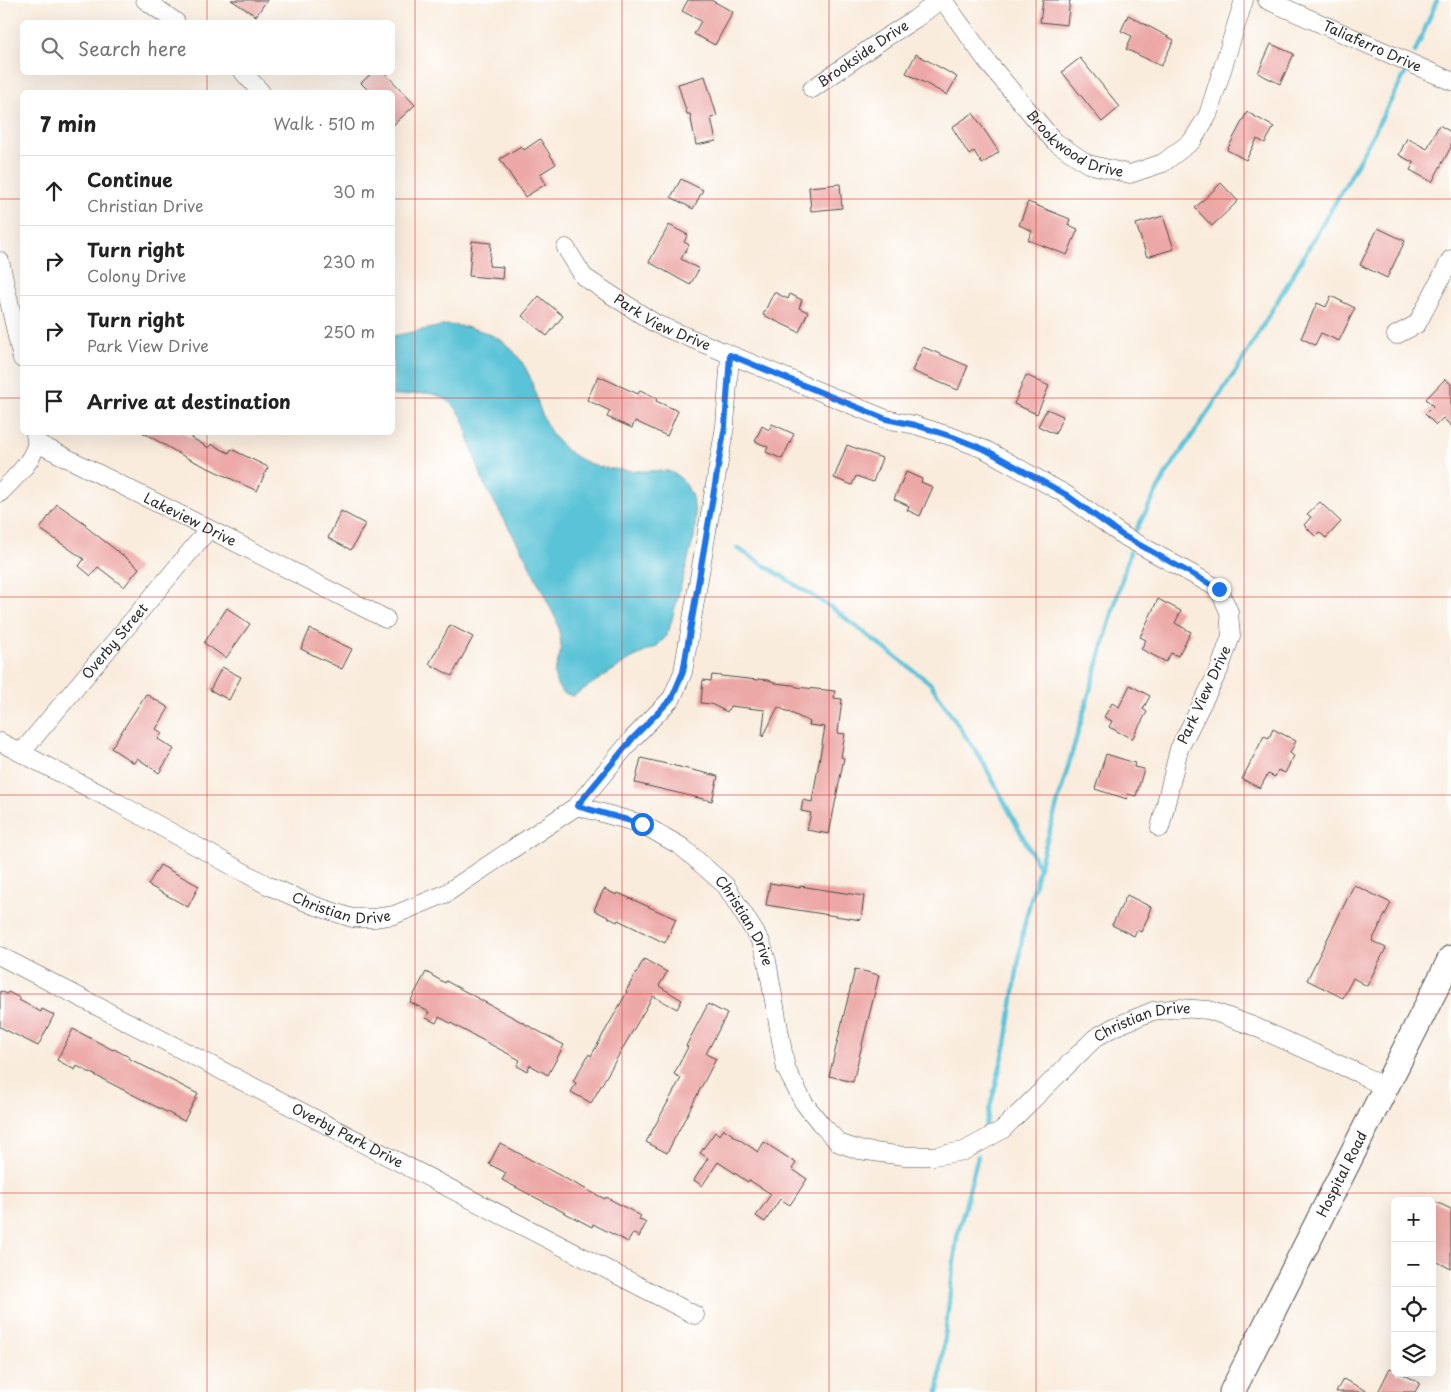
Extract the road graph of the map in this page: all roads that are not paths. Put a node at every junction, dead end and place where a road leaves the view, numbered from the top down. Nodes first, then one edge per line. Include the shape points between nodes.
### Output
1 (145, 0) edge
2 (941, 0) edge
3 (1244, 0) edge
4 (1267, 0) edge
5 (173, 20) edge
6 (246, 75) edge
7 (1451, 81) edge
8 (812, 89) dead end
9 (259, 90) edge
10 (566, 248) dead end
11 (1451, 259) edge
12 (0, 261) edge
13 (1396, 335) dead end
14 (20, 350) edge
15 (730, 355) junction
16 (36, 438) edge
17 (0, 493) edge
18 (209, 529) junction
19 (386, 619) dead end
20 (0, 742) edge
21 (21, 753) junction
22 (577, 806) junction
23 (1160, 828) dead end
24 (0, 956) edge
25 (1451, 958) edge
26 (1386, 1088) junction
27 (695, 1315) dead end
28 (1232, 1392) edge

1 - 5 street
2 - 3 street, Brookwood Drive via 989,64 1054,141 1088,164 1130,174 1163,163 1192,141 1208,115
2 - 8 street, Brookside Drive
4 - 7 street, Taliaferro Drive
6 - 9 street
10 - 15 street, Park View Drive via 584,277 656,324
11 - 13 street via 1417,324
12 - 14 street
15 - 22 street via 725,426 683,672 672,698 633,738
15 - 23 street, Park View Drive via 886,419 915,425 986,450 1065,494 1122,535 1219,589 1229,612 1231,636 1219,670 1179,749
16 - 17 street via 23,469
16 - 18 street, Lakeview Drive
18 - 19 street, Lakeview Drive
18 - 21 street, Overby Street
20 - 21 street, Christian Drive
21 - 22 street, Christian Drive via 267,885 352,918 394,915 445,894
22 - 26 street, Christian Drive via 642,824 682,847 726,886 761,942 786,1069 804,1103 820,1123 839,1143 859,1150 904,1156 964,1151 1002,1130 1095,1038 1153,1011 1179,1008 1209,1010 1251,1025
24 - 27 street, Overby Park Drive
25 - 26 street, Hospital Road
26 - 28 street, Hospital Road

